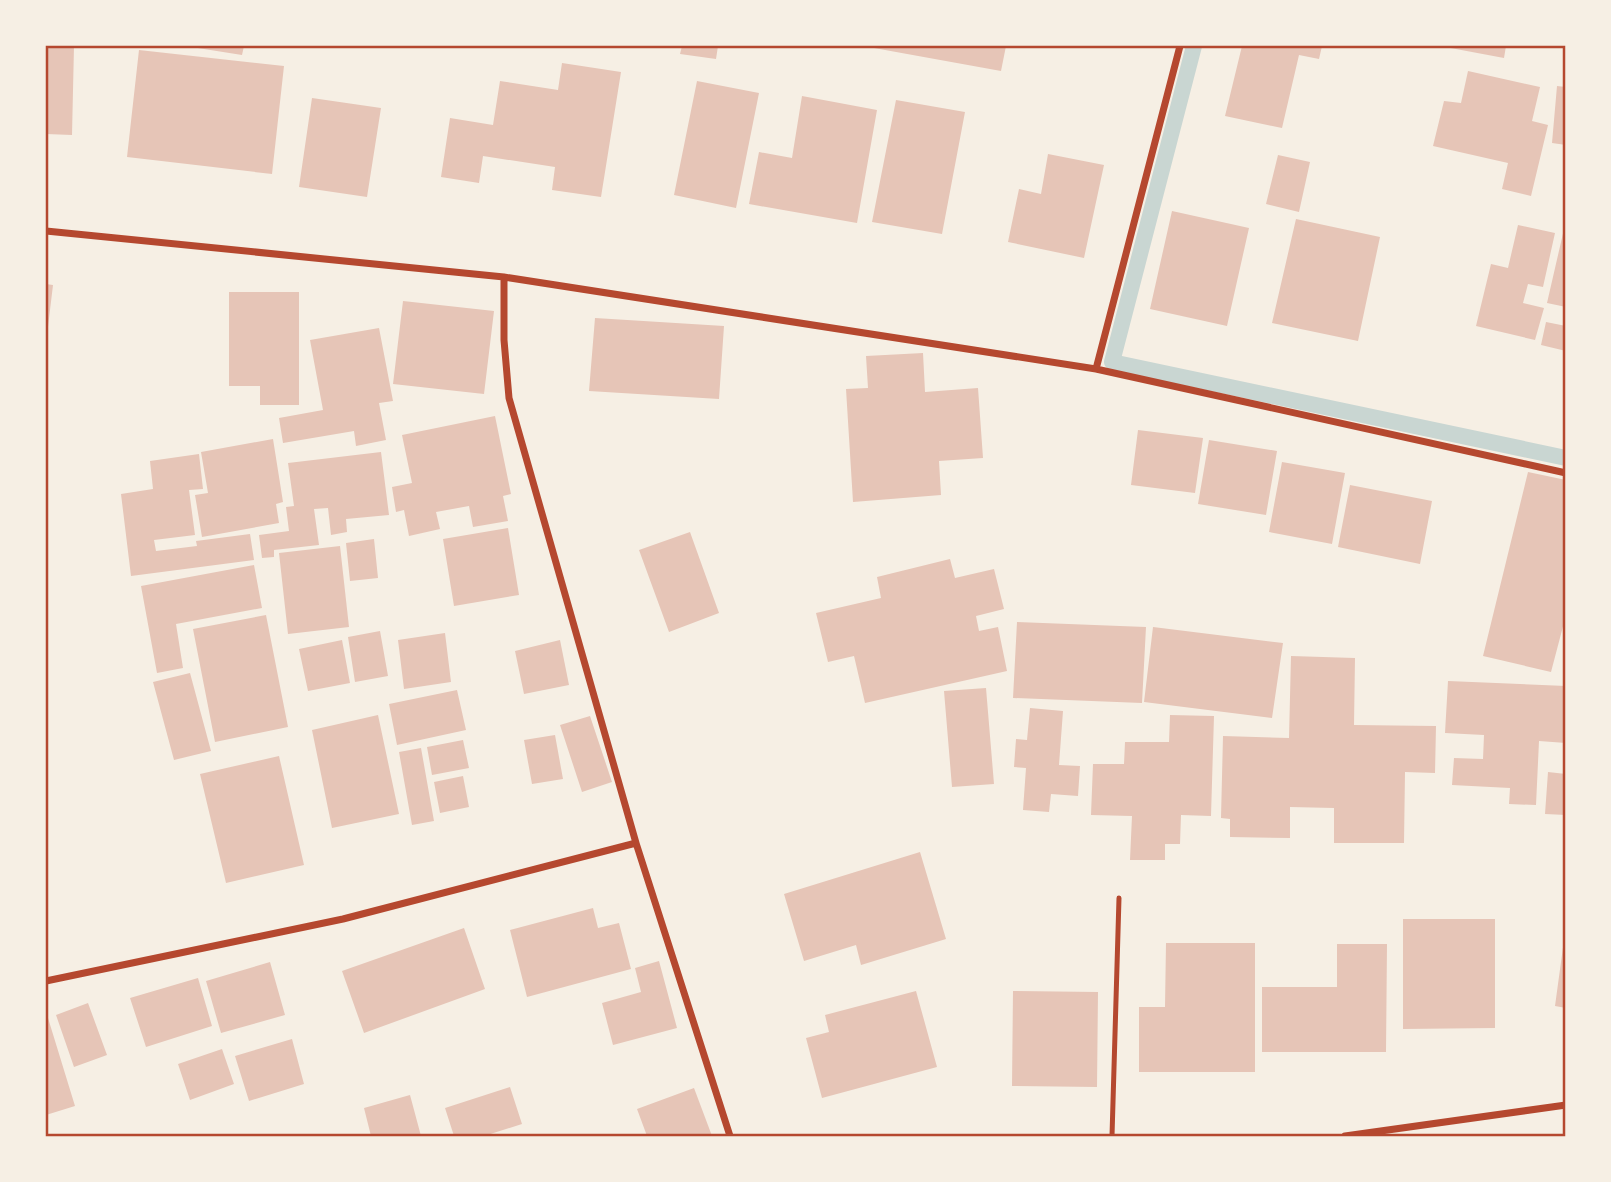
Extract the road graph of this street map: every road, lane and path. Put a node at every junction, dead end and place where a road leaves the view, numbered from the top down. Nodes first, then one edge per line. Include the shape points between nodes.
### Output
1 (1180, 46) edge
2 (46, 231) edge
3 (504, 277) junction
4 (1096, 369) junction
5 (1566, 473) edge
6 (636, 843) junction
7 (1119, 898) dead end
8 (46, 981) edge
9 (1566, 1105) edge
10 (730, 1136) edge
11 (1112, 1136) edge
12 (1345, 1136) edge

1 - 4 street
2 - 3 street
3 - 4 street
3 - 6 street via 509,398
4 - 5 street
6 - 8 street via 343,919
6 - 10 street
7 - 11 lane
9 - 12 street

